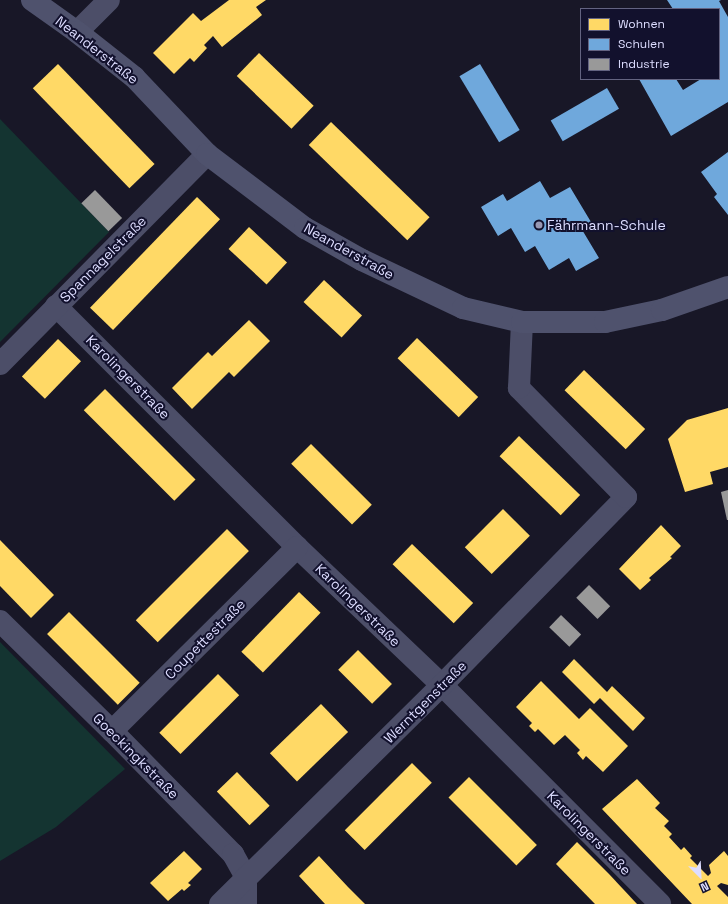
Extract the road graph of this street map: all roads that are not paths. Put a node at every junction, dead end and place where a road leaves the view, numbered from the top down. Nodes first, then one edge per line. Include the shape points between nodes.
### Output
1 (32, 0) edge
2 (109, 0) edge
3 (77, 32) junction
4 (207, 154) junction
5 (728, 287) edge
6 (56, 306) junction
7 (522, 322) junction
8 (0, 364) edge
9 (297, 547) junction
10 (0, 621) edge
11 (442, 686) junction
12 (112, 731) junction
13 (246, 877) junction
14 (220, 904) edge
15 (246, 904) edge
16 (660, 904) edge

1 - 3 street, Neanderstraße
2 - 3 street
3 - 4 street, Neanderstraße via 134,77
4 - 6 street, Spannagelstraße
4 - 7 street, Neanderstraße via 305,228 362,260 463,308
5 - 7 street, Neanderstraße via 662,310 605,322
6 - 8 street, Spannagelstraße
6 - 9 street, Karolingerstraße
7 - 11 street, Werntgenstraße via 518,388 626,496
9 - 11 street, Karolingerstraße
9 - 12 street, Coupettestraße
10 - 12 street, Goeckingkstraße
11 - 13 street, Werntgenstraße
11 - 16 street, Karolingerstraße
12 - 13 street, Goeckingkstraße via 233,854
13 - 14 street, Werntgenstraße
13 - 15 street, Goeckingkstraße

